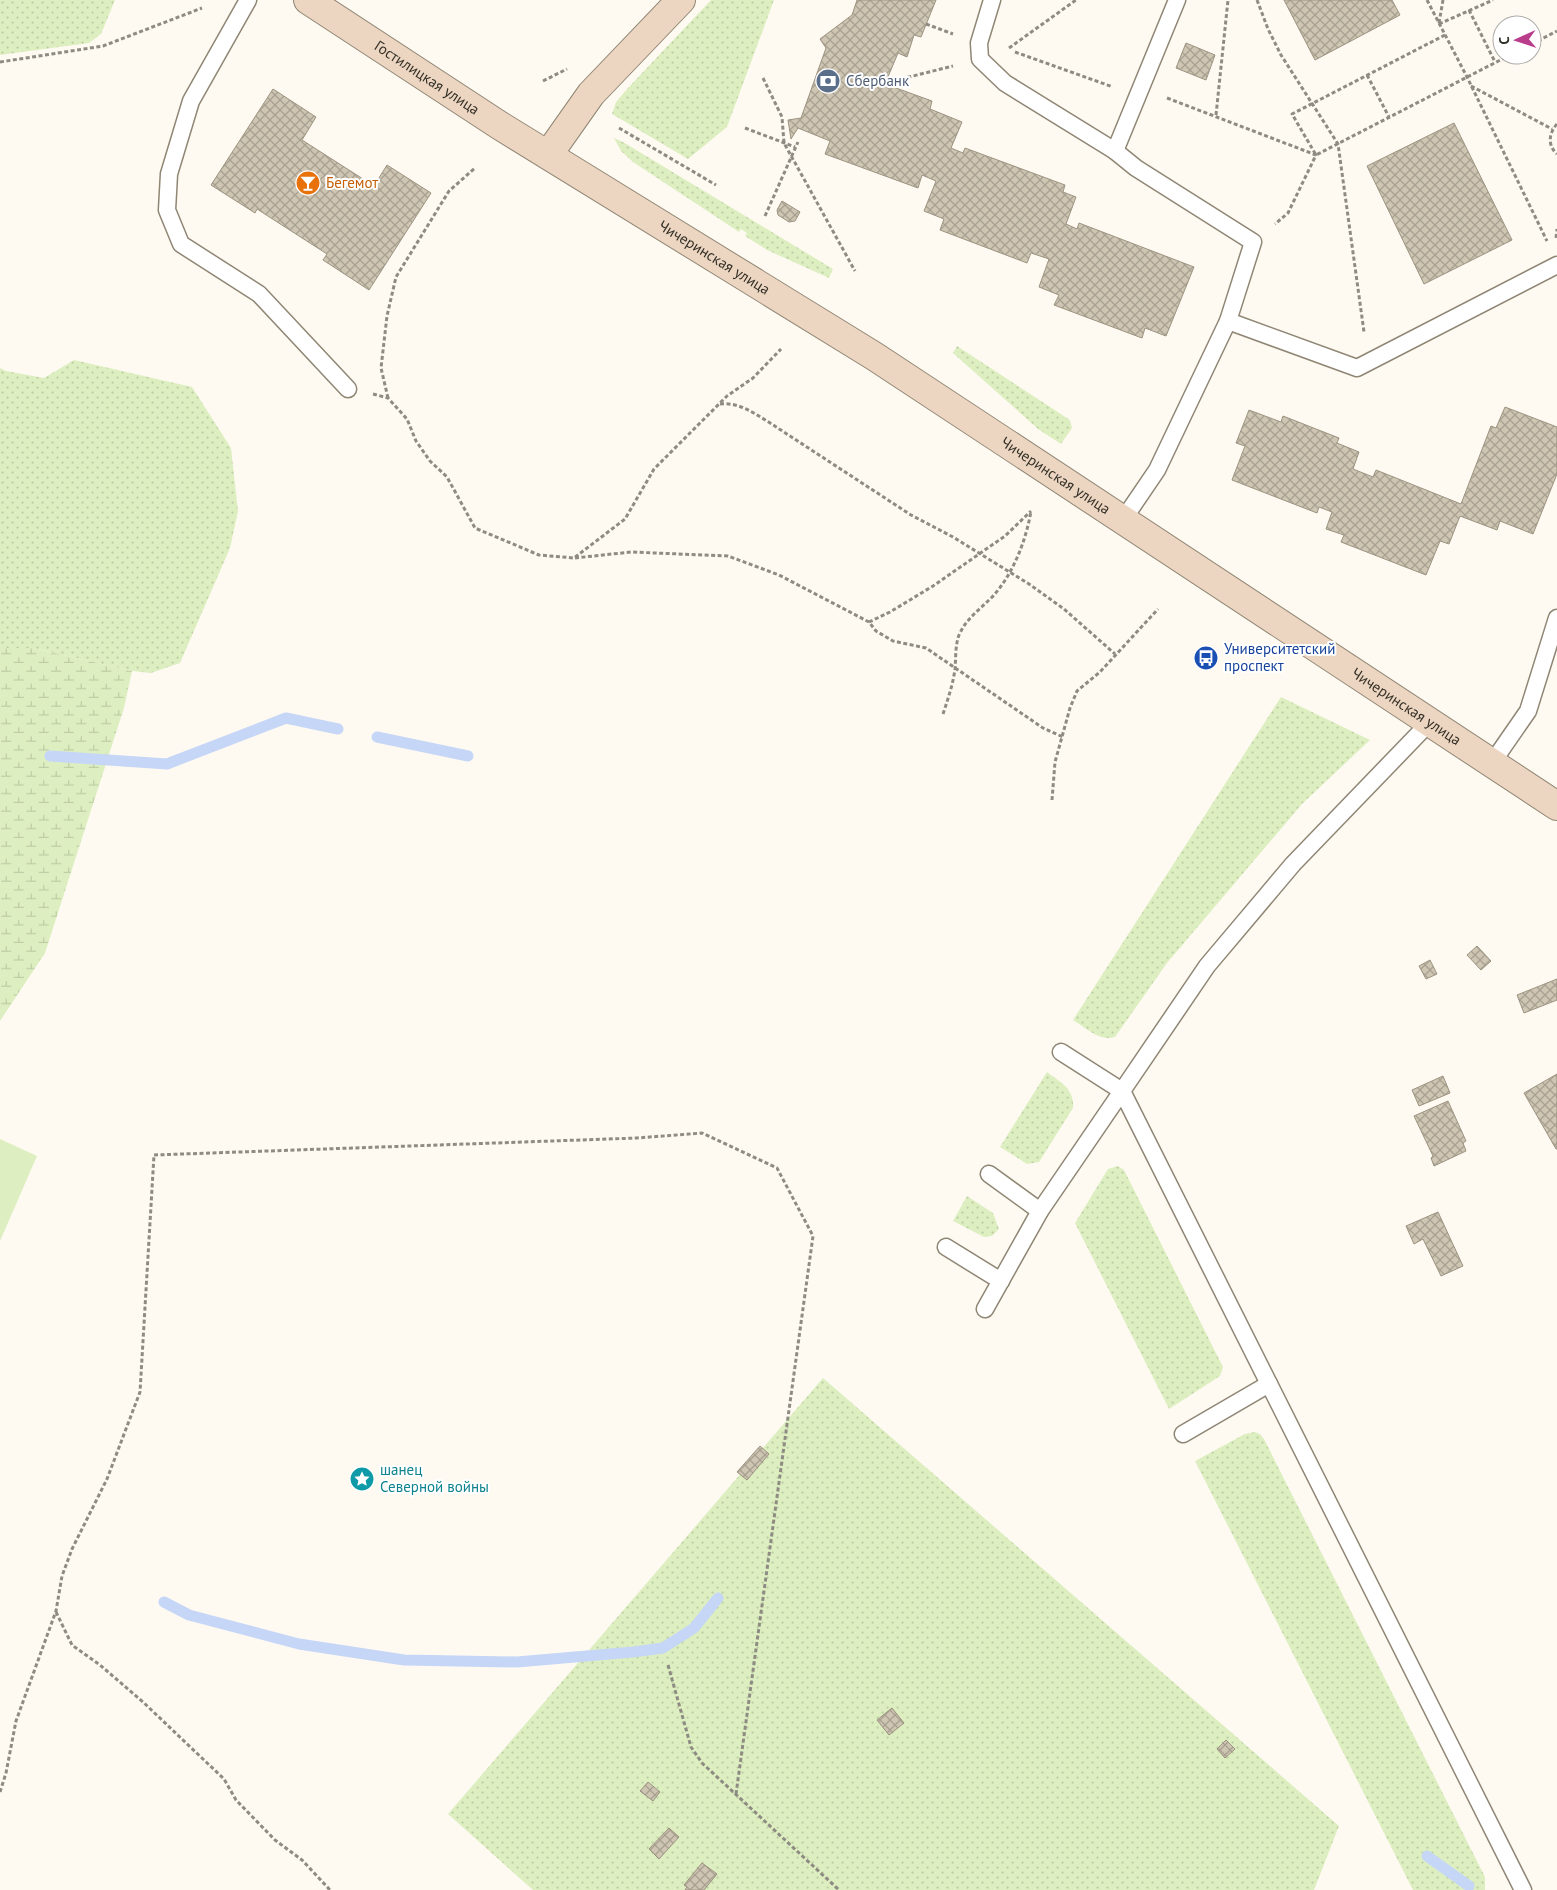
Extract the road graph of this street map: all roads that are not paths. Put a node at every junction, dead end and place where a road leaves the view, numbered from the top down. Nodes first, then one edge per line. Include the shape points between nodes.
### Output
1 (248, 0) edge
2 (308, 0) edge
3 (681, 0) edge
4 (992, 0) edge
5 (1177, 0) edge
6 (1115, 151) junction
7 (548, 155) junction
8 (1557, 265) edge
9 (1228, 321) junction
10 (348, 388) road end
11 (1123, 520) junction
12 (1557, 618) edge
13 (1430, 722) junction
14 (1492, 763) junction
15 (1557, 806) edge
16 (1061, 1052) dead end
17 (1122, 1091) junction
18 (989, 1174) dead end
19 (1040, 1211) junction
20 (946, 1247) dead end
21 (1000, 1281) junction
22 (985, 1309) dead end
23 (1269, 1384) junction
24 (1183, 1434) dead end
25 (1523, 1890) edge

1 - 10 lane via 191,101 169,174 167,210 181,244 259,294
2 - 7 main road, Гостилицкая улица
3 - 7 main road via 591,94
4 - 6 lane via 979,43 980,59 1005,83
5 - 6 lane
6 - 9 lane via 1136,168 1253,242
7 - 11 main road, Чичеринская улица via 874,356
8 - 9 lane via 1357,368
9 - 11 lane via 1157,470
11 - 13 main road, Чичеринская улица
12 - 14 lane via 1528,711
13 - 14 main road, Чичеринская улица
13 - 17 lane via 1293,864 1207,966
14 - 15 main road, Чичеринская улица
16 - 17 lane
17 - 19 lane
17 - 23 lane
18 - 19 lane
19 - 21 lane
20 - 21 lane
21 - 22 lane
23 - 24 lane
23 - 25 lane

